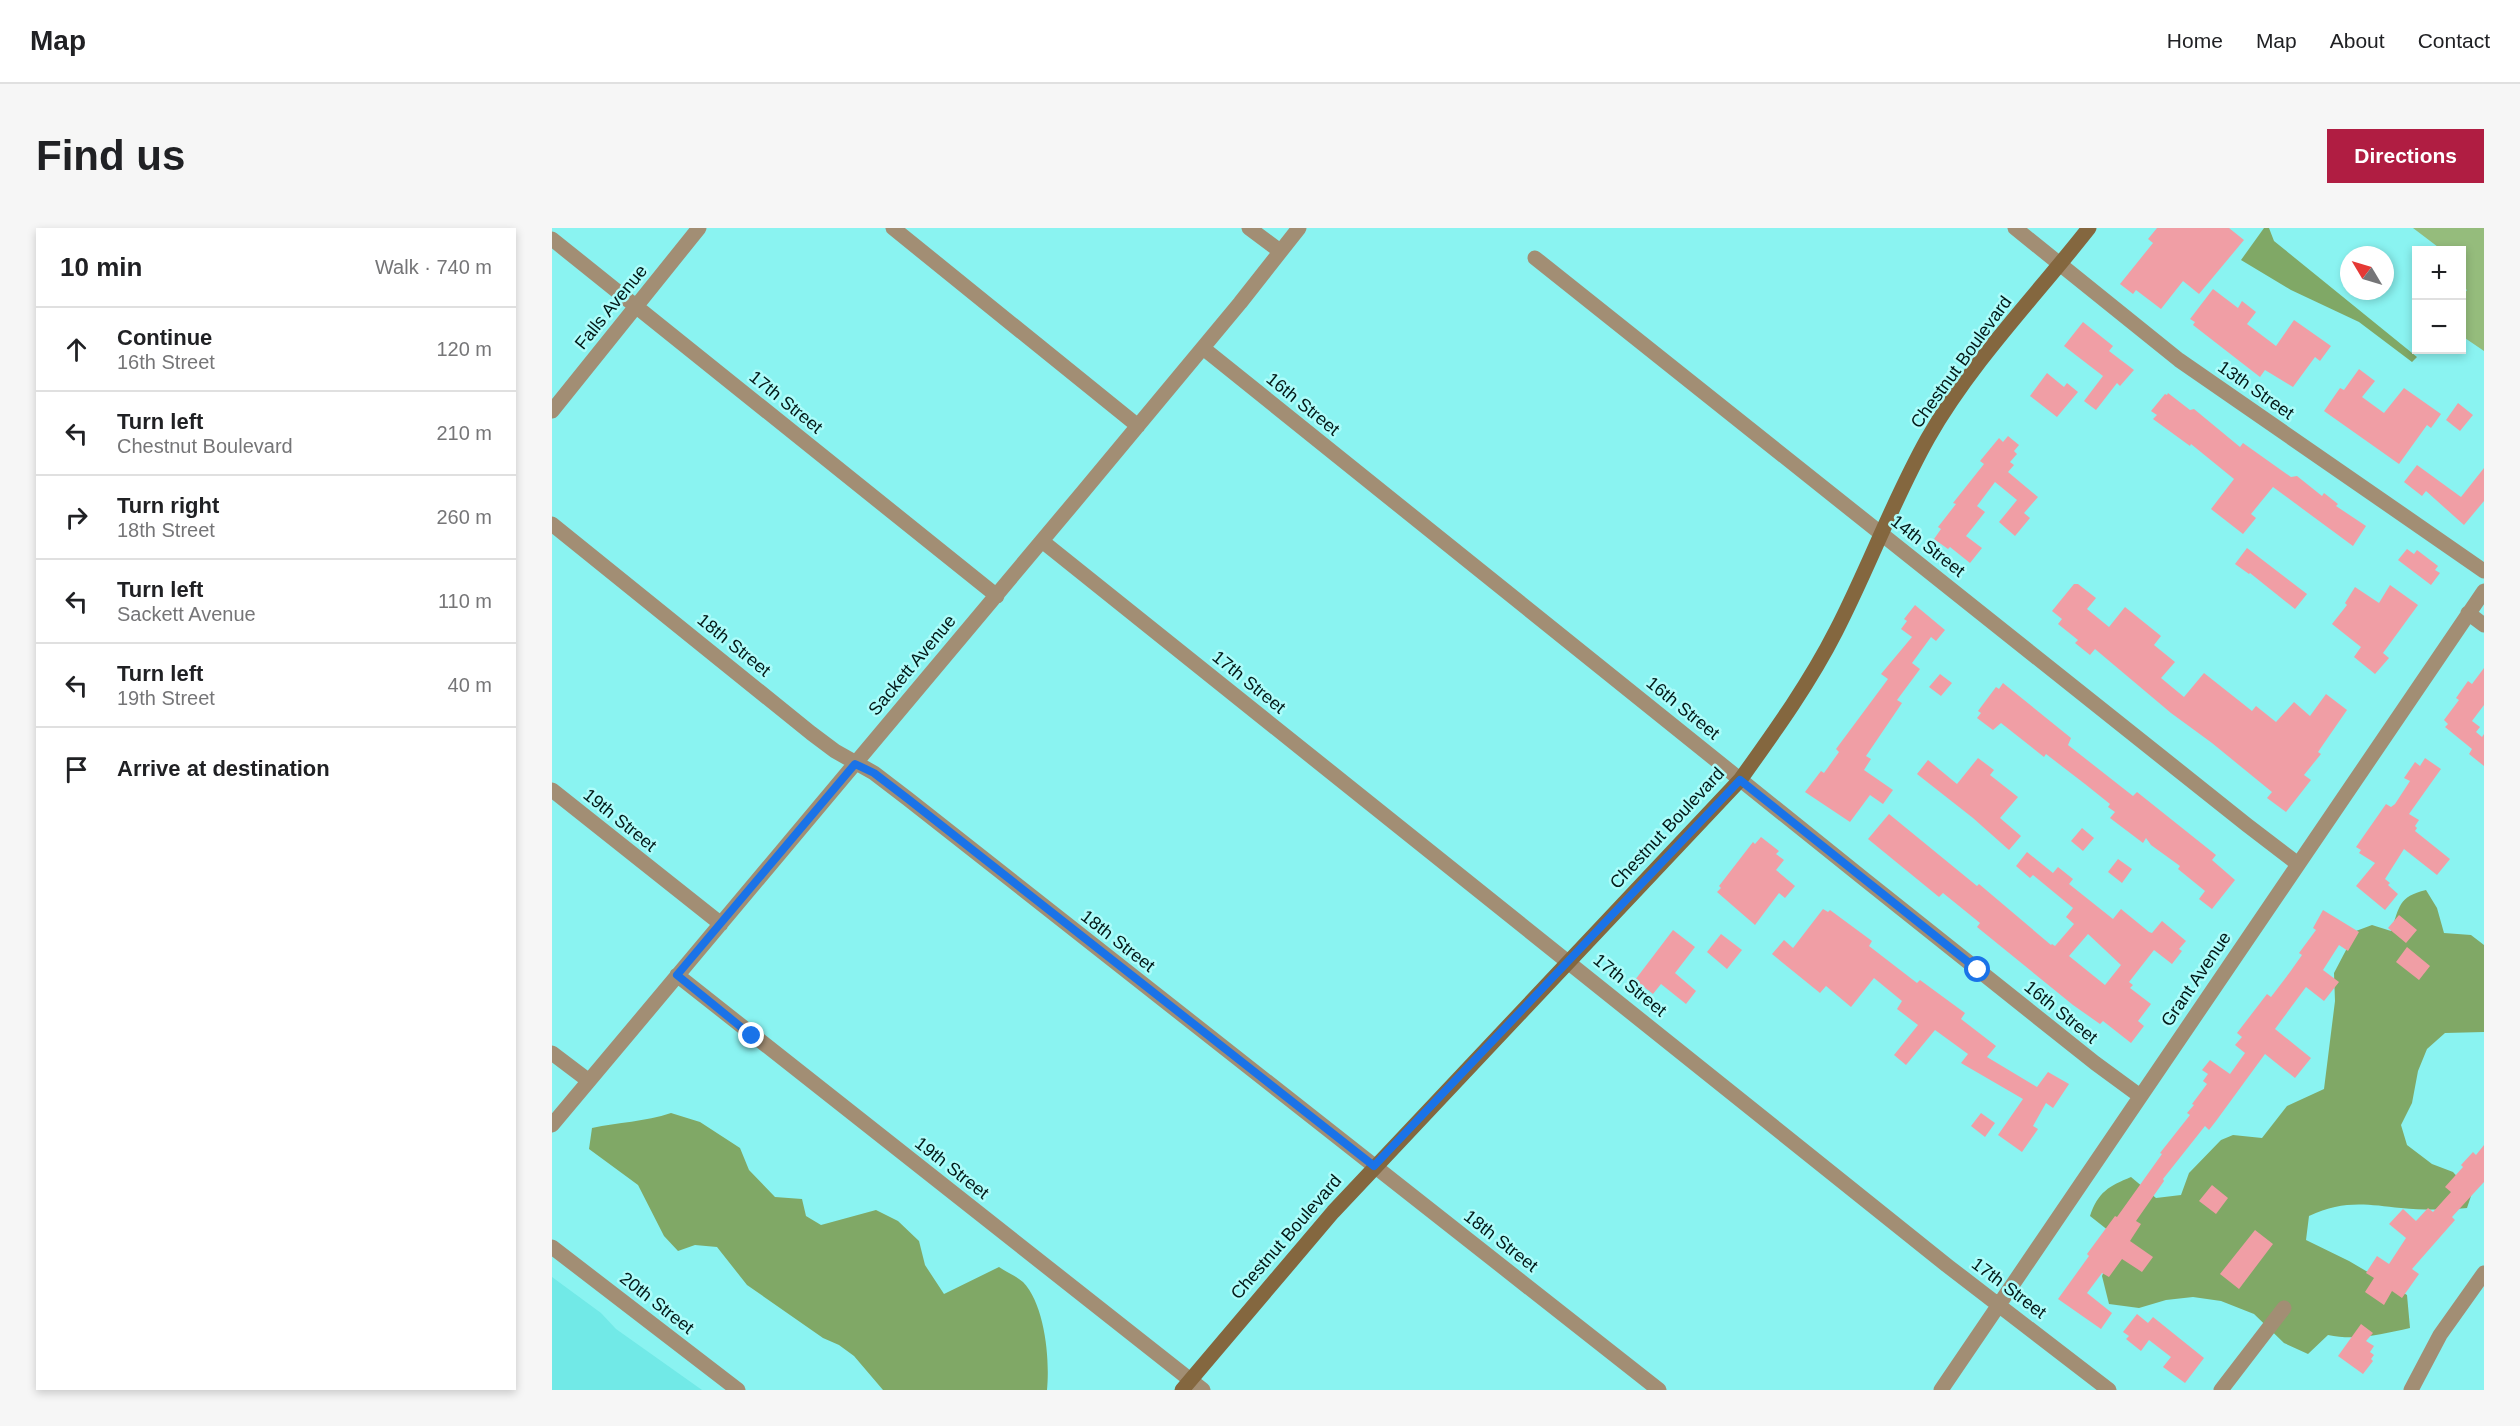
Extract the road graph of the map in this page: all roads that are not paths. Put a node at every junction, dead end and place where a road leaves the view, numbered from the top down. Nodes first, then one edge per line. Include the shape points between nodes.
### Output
1 (699, 228) edge
2 (893, 228) edge
3 (1249, 228) edge
4 (1299, 228) edge
5 (2014, 228) edge
6 (2089, 228) edge
7 (552, 239) edge
8 (1280, 251) junction
9 (1535, 258) dead end
10 (2060, 265) junction
11 (637, 307) junction
12 (1203, 348) junction
13 (552, 411) edge
14 (1138, 426) junction
15 (552, 524) edge
16 (1881, 534) junction
17 (1042, 542) junction
18 (2484, 571) edge
19 (2484, 591) edge
20 (997, 596) junction
21 (2468, 613) junction
22 (2484, 625) edge
23 (855, 764) junction
24 (1740, 780) junction
25 (552, 790) edge
26 (2298, 864) junction
27 (721, 924) junction
28 (1568, 960) junction
29 (677, 975) junction
30 (552, 1053) edge
31 (590, 1081) junction
32 (2140, 1096) junction
33 (552, 1125) edge
34 (1374, 1166) junction
35 (552, 1246) edge
36 (2484, 1273) edge
37 (1999, 1305) junction
38 (2284, 1308) dead end
39 (1186, 1385) edge
40 (738, 1390) edge
41 (1203, 1390) edge
42 (1659, 1390) edge
43 (1941, 1390) edge
44 (2109, 1390) edge
45 (2221, 1390) edge
46 (2411, 1390) edge

1 - 11 street, Falls Avenue
2 - 14 street
3 - 8 street
4 - 8 street, Sackett Avenue
5 - 10 street, 13th Street
6 - 10 street, Chestnut Boulevard
7 - 11 street, 17th Street
8 - 12 street, Sackett Avenue
9 - 16 street, 14th Street
10 - 16 street, Chestnut Boulevard via 1951,402 1903,482
10 - 18 street, 13th Street via 2179,360
11 - 13 street, Falls Avenue
11 - 20 street, 17th Street
12 - 14 street, Sackett Avenue
12 - 24 street, 16th Street
14 - 17 street, Sackett Avenue
15 - 23 street, 18th Street via 811,733
16 - 24 street, Chestnut Boulevard via 1812,676
16 - 26 street, 14th Street
17 - 20 street, Sackett Avenue
17 - 28 street, 17th Street
19 - 21 street, Grant Avenue
20 - 23 street, Sackett Avenue
21 - 22 street
21 - 26 street, Grant Avenue
23 - 27 street, Sackett Avenue
23 - 34 street, 18th Street via 908,799
24 - 28 street, Chestnut Boulevard
24 - 32 street, 16th Street
25 - 27 street, 19th Street
26 - 32 street, Grant Avenue
27 - 29 street, Sackett Avenue
28 - 34 street, Chestnut Boulevard
28 - 37 street, 17th Street
29 - 31 street, Sackett Avenue
29 - 39 street, 19th Street
30 - 31 street
31 - 33 street, Sackett Avenue
32 - 37 street, Grant Avenue
34 - 39 street, Chestnut Boulevard
34 - 42 street, 18th Street
35 - 40 street, 20th Street
36 - 46 street via 2436,1342
37 - 43 street, Grant Avenue
37 - 44 street, 17th Street
38 - 45 street
39 - 41 street, 19th Street

